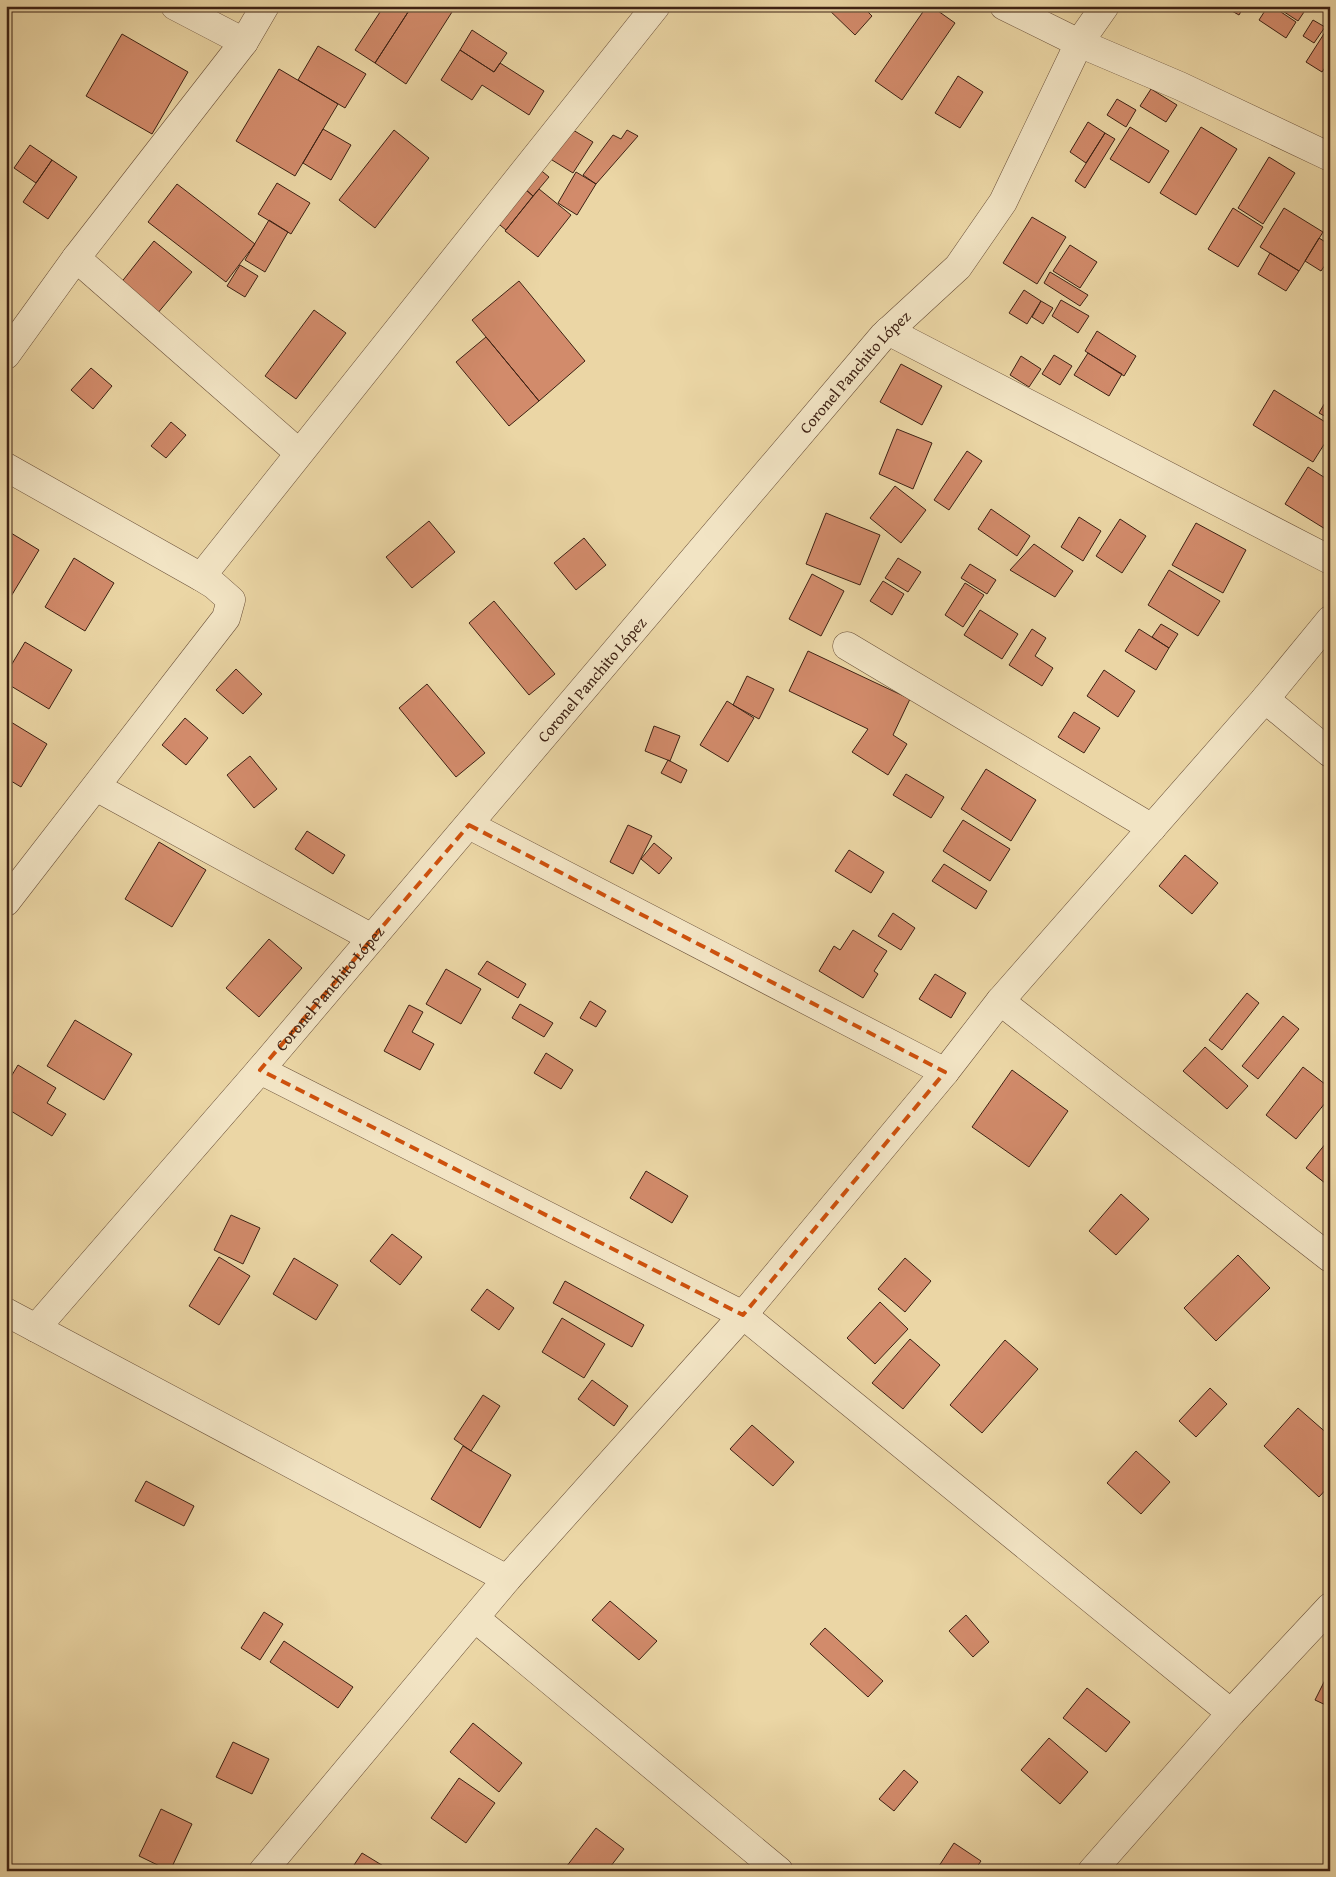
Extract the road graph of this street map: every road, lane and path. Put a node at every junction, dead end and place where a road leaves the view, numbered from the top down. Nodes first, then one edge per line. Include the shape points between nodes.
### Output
1 (175, 6) edge
2 (265, 6) edge
3 (656, 6) edge
4 (1004, 6) edge
5 (1105, 6) edge
6 (244, 42) junction
7 (1079, 43) junction
8 (1330, 157) edge
9 (76, 258) junction
10 (888, 331) junction
11 (6, 355) edge
12 (299, 453) junction
13 (6, 467) edge
14 (1330, 560) edge
15 (201, 577) junction
16 (1330, 620) edge
17 (847, 646) dead end
18 (1265, 700) junction
19 (1330, 753) edge
20 (96, 787) junction
21 (469, 825) junction
22 (1152, 828) junction
23 (6, 902) edge
24 (372, 938) junction
25 (1000, 1001) junction
26 (260, 1070) junction
27 (945, 1072) junction
28 (1330, 1258) edge
29 (6, 1312) edge
30 (743, 1315) junction
31 (36, 1328) junction
32 (507, 1579) junction
33 (1330, 1607) edge
34 (475, 1618) junction
35 (1231, 1713) junction
36 (263, 1871) edge
37 (779, 1871) edge
38 (1092, 1871) edge

1 - 6 street
2 - 6 street
3 - 12 street
4 - 7 street
5 - 7 street, Coronel Panchito López
6 - 9 street
7 - 8 street via 1180,86
7 - 10 street, Coronel Panchito López via 1003,202 958,267
9 - 11 street
9 - 12 street
10 - 14 street
10 - 21 street, Coronel Panchito López
12 - 15 street
13 - 15 street
15 - 20 street via 230,600 226,618
16 - 18 street
17 - 22 street
18 - 19 street
18 - 22 street
20 - 23 street
20 - 24 street
21 - 24 street, Coronel Panchito López
21 - 27 street
22 - 25 street
24 - 26 street, Coronel Panchito López
25 - 27 street
25 - 28 street
26 - 30 street
26 - 31 street, Coronel Panchito López
27 - 30 street
29 - 31 street
30 - 32 street
30 - 35 street
31 - 32 street
32 - 34 street
33 - 35 street
34 - 36 street
34 - 37 street
35 - 38 street

